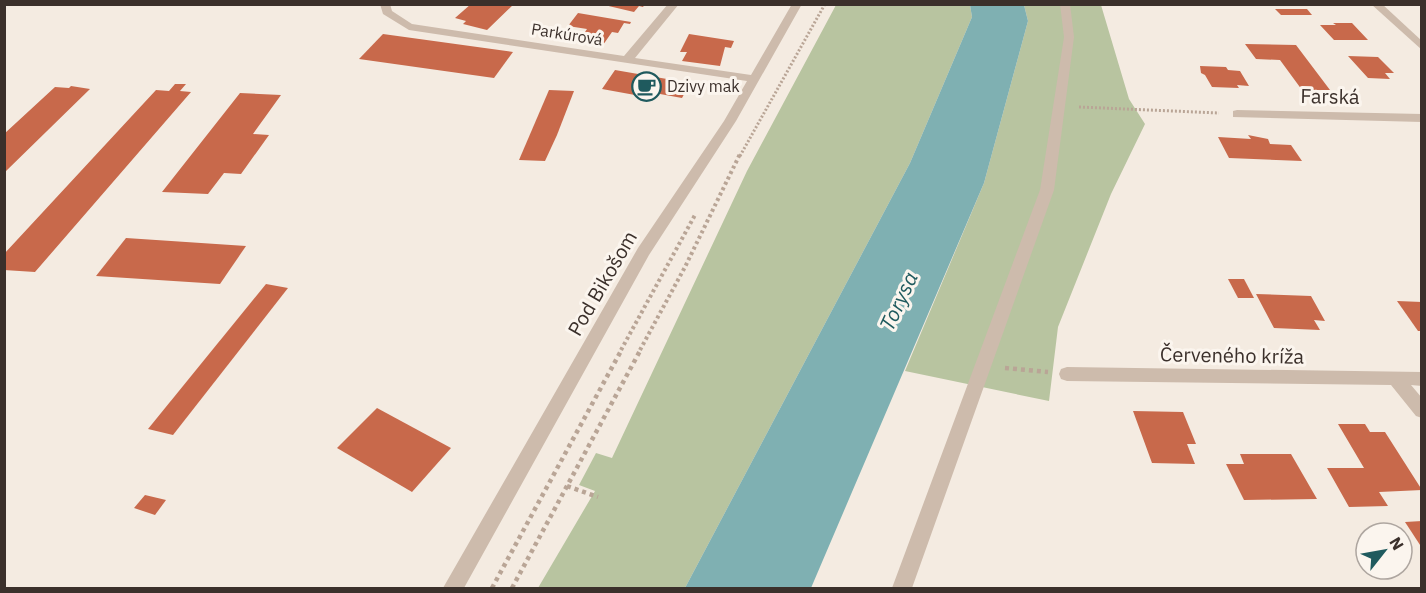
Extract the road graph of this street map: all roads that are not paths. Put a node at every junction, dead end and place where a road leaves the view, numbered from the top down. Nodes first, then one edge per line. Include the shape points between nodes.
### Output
1 (385, 4) edge
2 (674, 4) edge
3 (796, 4) edge
4 (1065, 4) edge
5 (1376, 4) edge
6 (1422, 47) edge
7 (627, 60) junction
8 (754, 79) junction
9 (1238, 114) road end
10 (1422, 118) edge
11 (1067, 374) road end
12 (1395, 378) junction
13 (1422, 379) edge
14 (1422, 411) edge
15 (453, 588) edge
16 (902, 588) edge

1 - 7 street, Parkúrová via 387,12 409,27
2 - 7 street
3 - 8 street, Pod Bikošom
4 - 16 street via 1069,38 1047,190
5 - 6 street
7 - 8 street, Parkúrová
8 - 15 street, Pod Bikošom via 643,252
9 - 10 street, Farská
11 - 12 street, Červeného kríža
12 - 13 street, Červeného kríža
12 - 14 street

